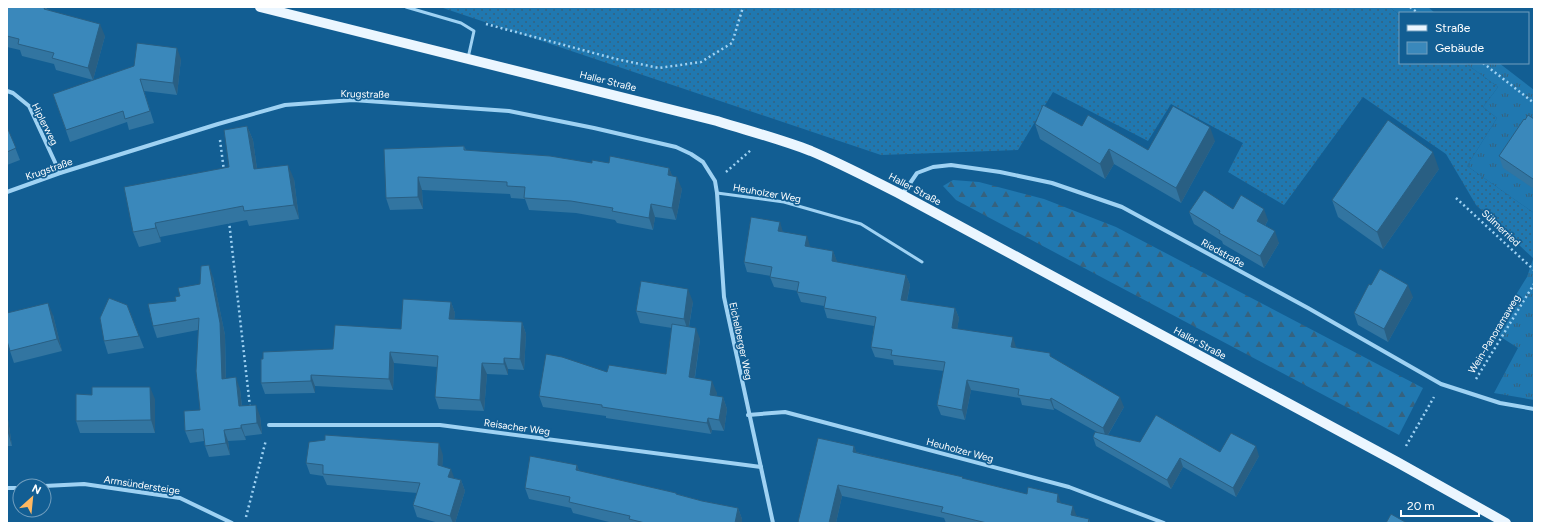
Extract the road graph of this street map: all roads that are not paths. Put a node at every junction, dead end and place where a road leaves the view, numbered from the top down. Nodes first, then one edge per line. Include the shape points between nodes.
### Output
1 (260, 7) edge
2 (406, 7) edge
3 (468, 58) junction
4 (7, 91) edge
5 (704, 162) joint
6 (60, 173) junction
7 (7, 192) edge
8 (717, 193) junction
9 (902, 195) junction
10 (922, 262) dead end
11 (1534, 409) edge
12 (748, 415) junction
13 (269, 425) road end
14 (761, 467) junction
15 (52, 486) edge
16 (232, 523) edge
17 (773, 523) edge
18 (1164, 523) edge
19 (1506, 523) edge

1 - 3 main road, Haller Straße
2 - 3 lane via 461,23 474,31
3 - 9 main road, Haller Straße via 775,138 810,151
4 - 6 street, Hiplerweg via 29,106
5 - 6 street, Krugstraße via 676,147 502,110 353,100 285,105
5 - 8 street, Eichelberger Weg via 715,181
6 - 7 street, Krugstraße
8 - 10 lane, Heuholzer Weg via 784,202 861,224
8 - 12 street, Eichelberger Weg via 724,297
9 - 11 street, Riedstraße via 916,173 933,167 951,165 1052,183 1122,207 1441,384 1500,402
9 - 19 main road, Haller Straße
12 - 14 street, Eichelberger Weg
12 - 18 street, Heuholzer Weg via 785,412 1069,487
13 - 14 street, Reisacher Weg via 440,425
14 - 17 street, Eichelberger Weg
15 - 16 street, Armsündersteige via 84,484 180,498

